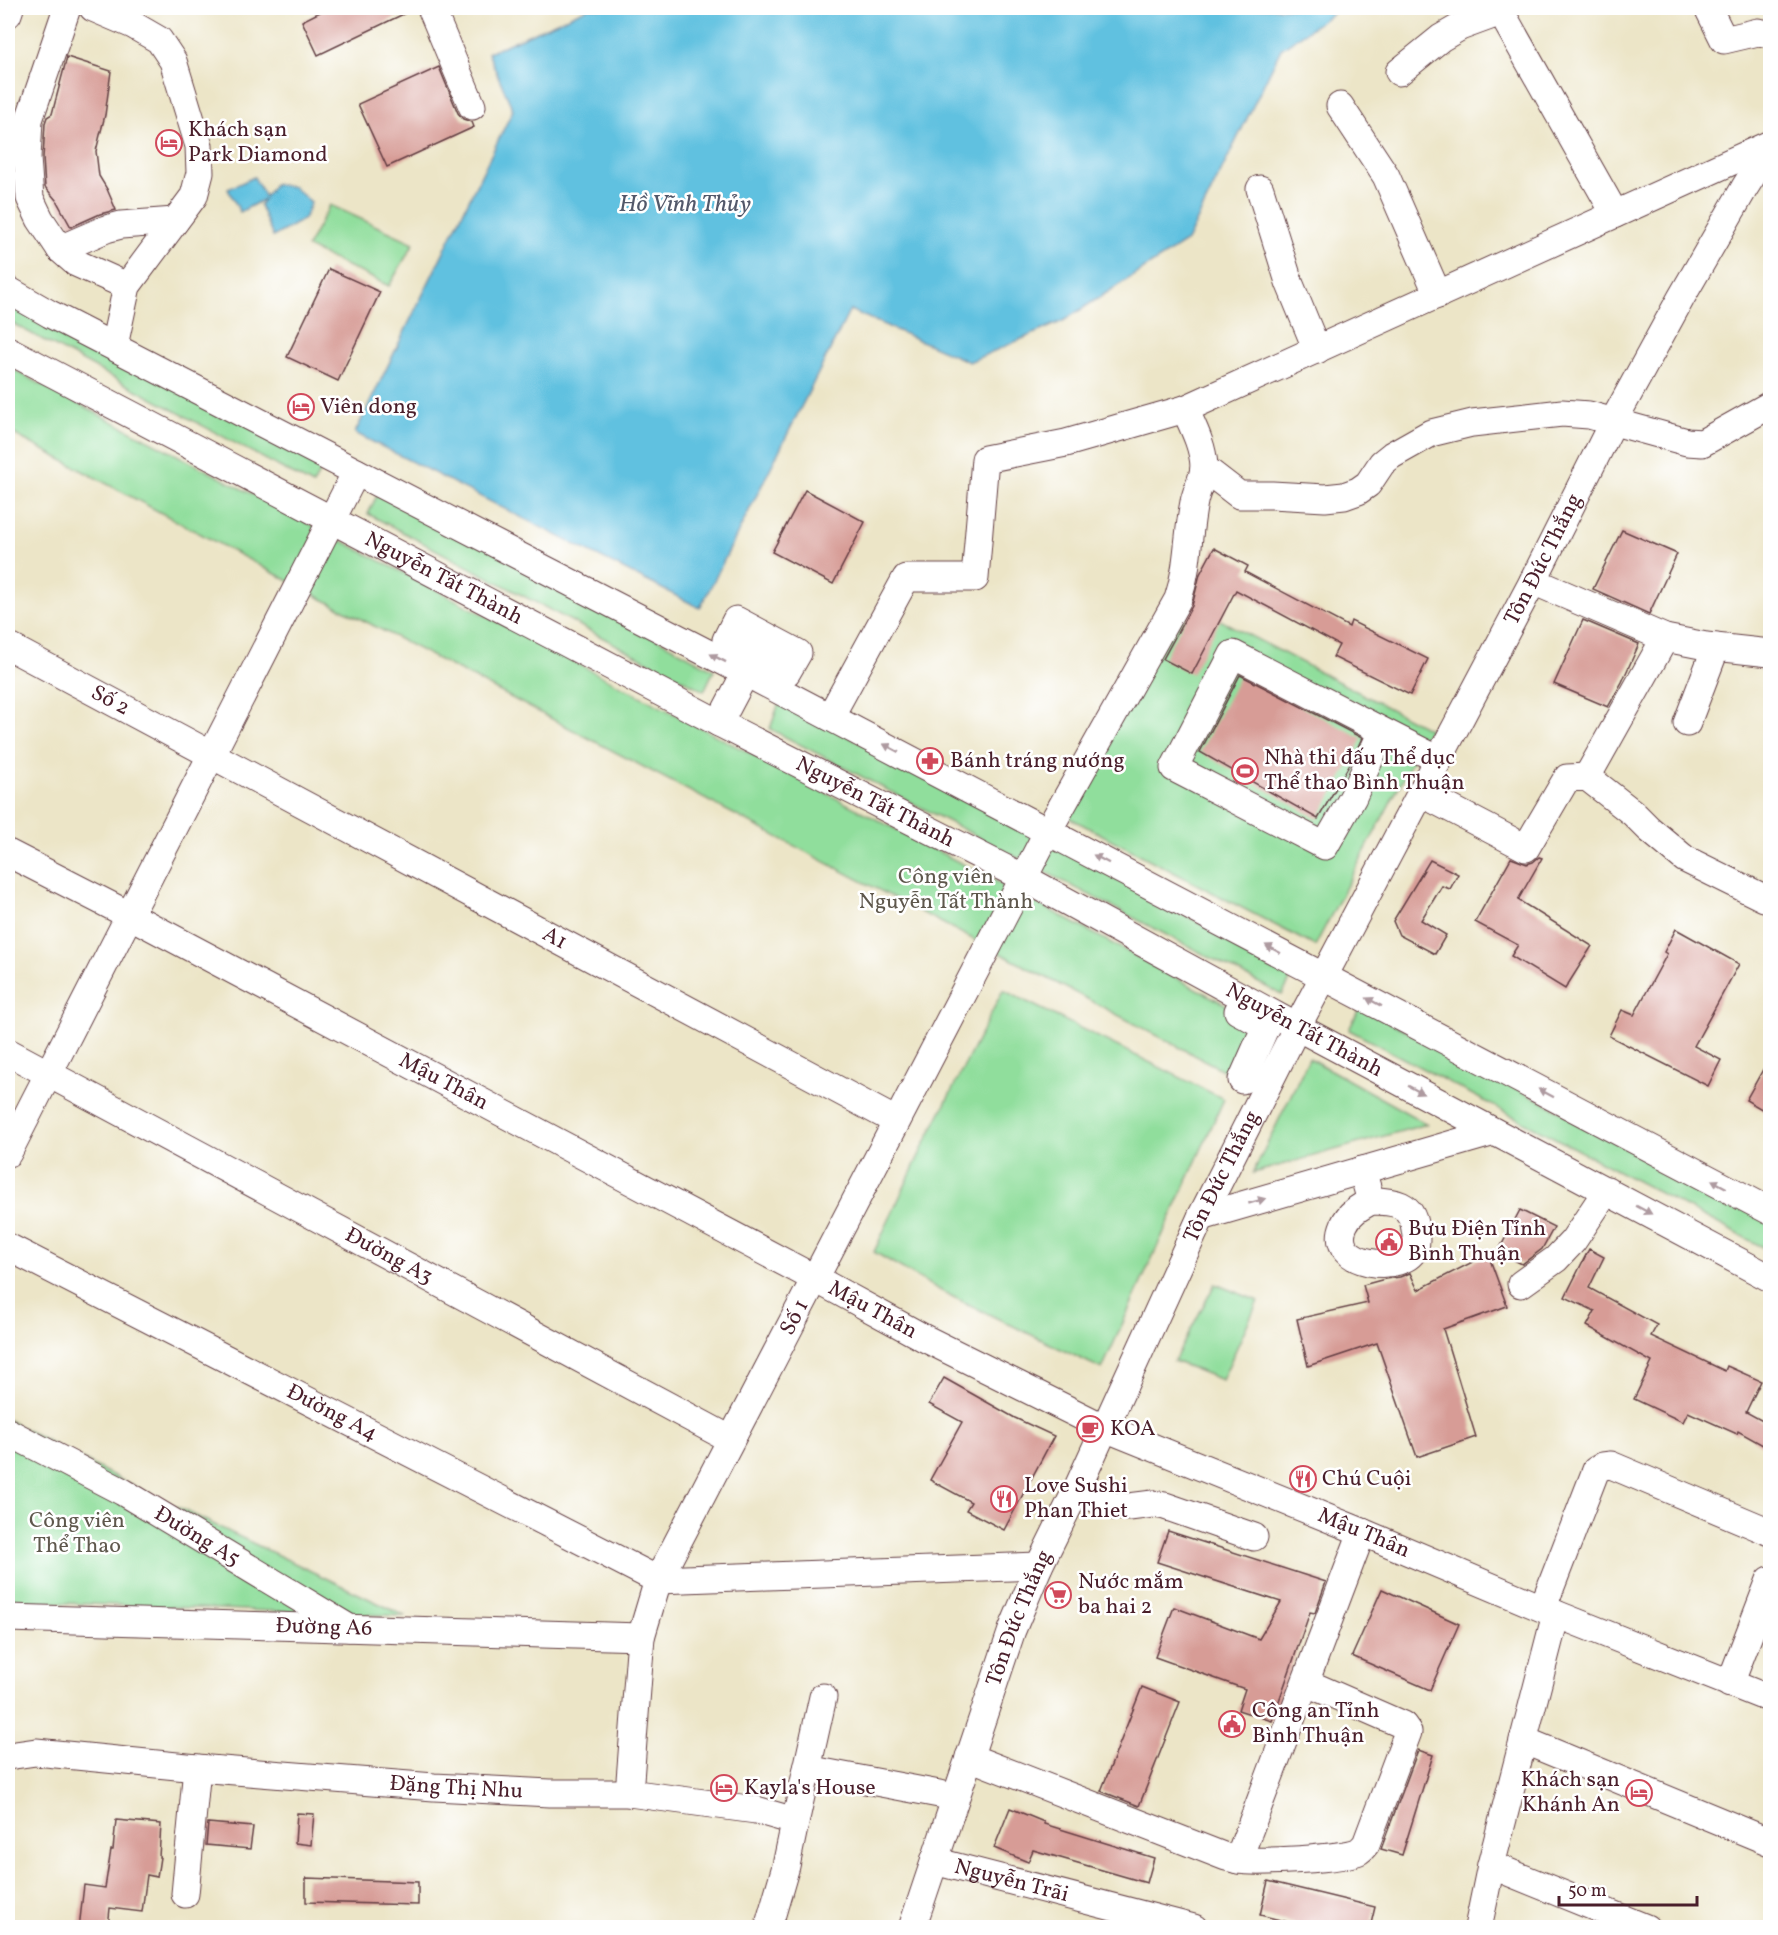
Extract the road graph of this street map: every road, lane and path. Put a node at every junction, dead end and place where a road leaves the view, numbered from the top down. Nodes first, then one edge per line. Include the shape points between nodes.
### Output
1 (10, 8) edge
2 (67, 8) edge
3 (93, 8) edge
4 (431, 8) edge
5 (1708, 8) edge
6 (1503, 10) edge
7 (8, 14) edge
8 (1770, 34) edge
9 (1400, 72) dead end
10 (472, 106) dead end
11 (1340, 106) dead end
12 (1770, 146) edge
13 (1260, 189) dead end
14 (1615, 214) junction
15 (176, 221) junction
16 (60, 249) junction
17 (127, 286) junction
18 (8, 290) edge
19 (1438, 295) junction
20 (114, 346) junction
21 (8, 350) edge
22 (1317, 350) junction
23 (8, 367) edge
24 (1770, 405) edge
25 (1185, 409) junction
26 (1613, 422) junction
27 (1204, 468) junction
28 (356, 472) junction
29 (328, 526) junction
30 (1533, 581) junction
31 (1665, 638) junction
32 (8, 646) edge
33 (1716, 646) junction
34 (1770, 653) edge
35 (751, 664) junction
36 (830, 717) junction
37 (719, 723) junction
38 (1688, 723) dead end
39 (1382, 731) junction
40 (211, 756) junction
41 (1438, 760) junction
42 (1587, 777) junction
43 (1421, 793) junction
44 (1048, 831) junction
45 (8, 853) edge
46 (1020, 885) junction
47 (1770, 899) edge
48 (129, 915) junction
49 (1325, 976) junction
50 (1297, 1027) junction
51 (8, 1052) edge
52 (47, 1074) junction
53 (1242, 1080) dead end
54 (896, 1121) junction
55 (1494, 1132) junction
56 (8, 1153) edge
57 (1362, 1170) junction
58 (1607, 1190) junction
59 (1371, 1201) dead end
60 (1770, 1211) edge
61 (1201, 1217) junction
62 (8, 1248) edge
63 (814, 1278) junction
64 (1770, 1278) edge
65 (1521, 1284) dead end
66 (1105, 1428) junction
67 (8, 1432) edge
68 (730, 1439) junction
69 (1076, 1491) junction
70 (1362, 1532) junction
71 (1770, 1532) edge
72 (1254, 1537) dead end
73 (1039, 1566) junction
74 (658, 1580) junction
75 (1770, 1580) edge
76 (1549, 1610) junction
77 (8, 1618) edge
78 (350, 1628) junction
79 (641, 1637) junction
80 (1306, 1683) junction
81 (1730, 1684) junction
82 (823, 1697) dead end
83 (1770, 1699) edge
84 (1523, 1740) junction
85 (8, 1756) edge
86 (969, 1757) junction
87 (197, 1768) junction
88 (807, 1769) junction
89 (629, 1793) junction
90 (955, 1797) junction
91 (795, 1823) junction
92 (1770, 1842) edge
93 (1238, 1860) junction
94 (934, 1861) junction
95 (1491, 1865) junction
96 (185, 1894) dead end
97 (1145, 1922) edge
98 (768, 1928) edge
99 (912, 1928) edge
100 (1194, 1928) edge
101 (1478, 1928) edge
102 (1646, 1928) edge

1 - 7 street
2 - 16 street via 29,120 27,158 30,198
3 - 15 street via 159,40 172,61 199,146 200,173 194,196
4 - 10 street
5 - 8 street via 1724,40 1758,32
6 - 9 street via 1451,32
6 - 14 street
11 - 19 street via 1386,176
12 - 14 street
12 - 26 street, Tôn Đức Thắng
13 - 22 street via 1288,282
14 - 19 street
15 - 16 street via 121,225
15 - 17 street
16 - 17 street via 76,263
17 - 20 street
18 - 20 street
19 - 22 street
20 - 28 street
21 - 29 street, Nguyễn Tất Thành
22 - 25 street
23 - 29 street
24 - 26 street via 1702,443
25 - 27 street via 1202,451
25 - 36 street via 1066,443 985,459 975,578 906,578
26 - 27 street via 1562,412 1444,429 1392,455 1358,491 1335,497 1239,495
26 - 30 street, Tôn Đức Thắng
27 - 44 street, Số 1 via 1194,502 1187,566 1178,599
28 - 29 street
35 -> 28 street
29 - 37 street, Nguyễn Tất Thành
29 - 40 street
29 - 46 street
30 - 31 street
30 - 41 street, Tôn Đức Thắng
31 - 33 street
31 - 42 street
32 - 40 street, Số 2
33 - 34 street
33 - 38 street
35 - 36 street
35 - 37 street
44 -> 36 street
37 - 46 street, Nguyễn Tất Thành
39 - 39 street via 1233,654 1173,768 1325,846 1353,797
39 - 41 street
40 - 48 street
40 - 54 street, A1
41 - 43 street, Tôn Đức Thắng
42 - 43 street via 1567,778 1526,848
42 - 47 street via 1685,859
43 - 49 street, Tôn Đức Thắng
44 - 46 street, Số 1
49 -> 44 street
45 - 48 street, Mậu Thân
46 - 50 street, Nguyễn Tất Thành
46 - 53 street via 1266,1026
46 - 54 street, Số 1
48 - 52 street
48 - 63 street, Mậu Thân
49 - 50 street, Tôn Đức Thắng
60 -> 49 street
50 -> 55 street, Nguyễn Tất Thành
50 - 61 street, Tôn Đức Thắng
51 - 52 street, Đường A3
52 - 56 street
52 - 68 street, Đường A3
54 - 63 street, Số 1
55 - 57 street
55 - 58 street, Nguyễn Tất Thành
57 - 59 street
61 -> 57 street
58 -> 64 street, Nguyễn Tất Thành
58 - 65 street via 1574,1241
61 - 66 street, Tôn Đức Thắng
62 - 74 street, Đường A4
63 - 66 street, Mậu Thân
63 - 68 street, Số 1
66 - 69 street, Tôn Đức Thắng
66 - 70 street, Mậu Thân
67 - 78 street, Đường A5 via 123,1492
68 - 74 street, Số 1
69 - 72 street via 1114,1506 1165,1506
69 - 73 street, Tôn Đức Thắng
70 - 76 street, Mậu Thân
70 - 80 street
71 - 76 street via 1611,1465 1603,1466 1596,1470
73 - 74 street
73 - 86 street, Tôn Đức Thắng via 1012,1630
74 - 79 street, Số 1
75 - 81 street
76 - 81 street, Mậu Thân
76 - 84 street
77 - 78 street, Đường A6
78 - 79 street, Đường A6
79 - 89 street, Số 1
80 - 93 street
80 - 93 street via 1403,1725 1408,1732 1366,1844 1358,1851 1335,1855 1271,1862
81 - 83 street, Mậu Thân
82 - 88 street
84 - 92 street
84 - 95 street
85 - 87 street, Đặng Thị Nhu via 36,1752
86 - 90 street, Tôn Đức Thắng
86 - 93 street
87 - 89 street, Đặng Thị Nhu via 457,1788
87 - 96 street
88 - 90 street
88 - 91 street
89 - 91 street, Đặng Thị Nhu via 756,1810
90 - 94 street, Tôn Đức Thắng
91 - 98 street
94 - 97 street, Nguyễn Trãi
94 - 99 street, Tôn Đức Thắng
95 - 101 street
95 - 102 street
97 - 100 street, Nguyễn Trãi

